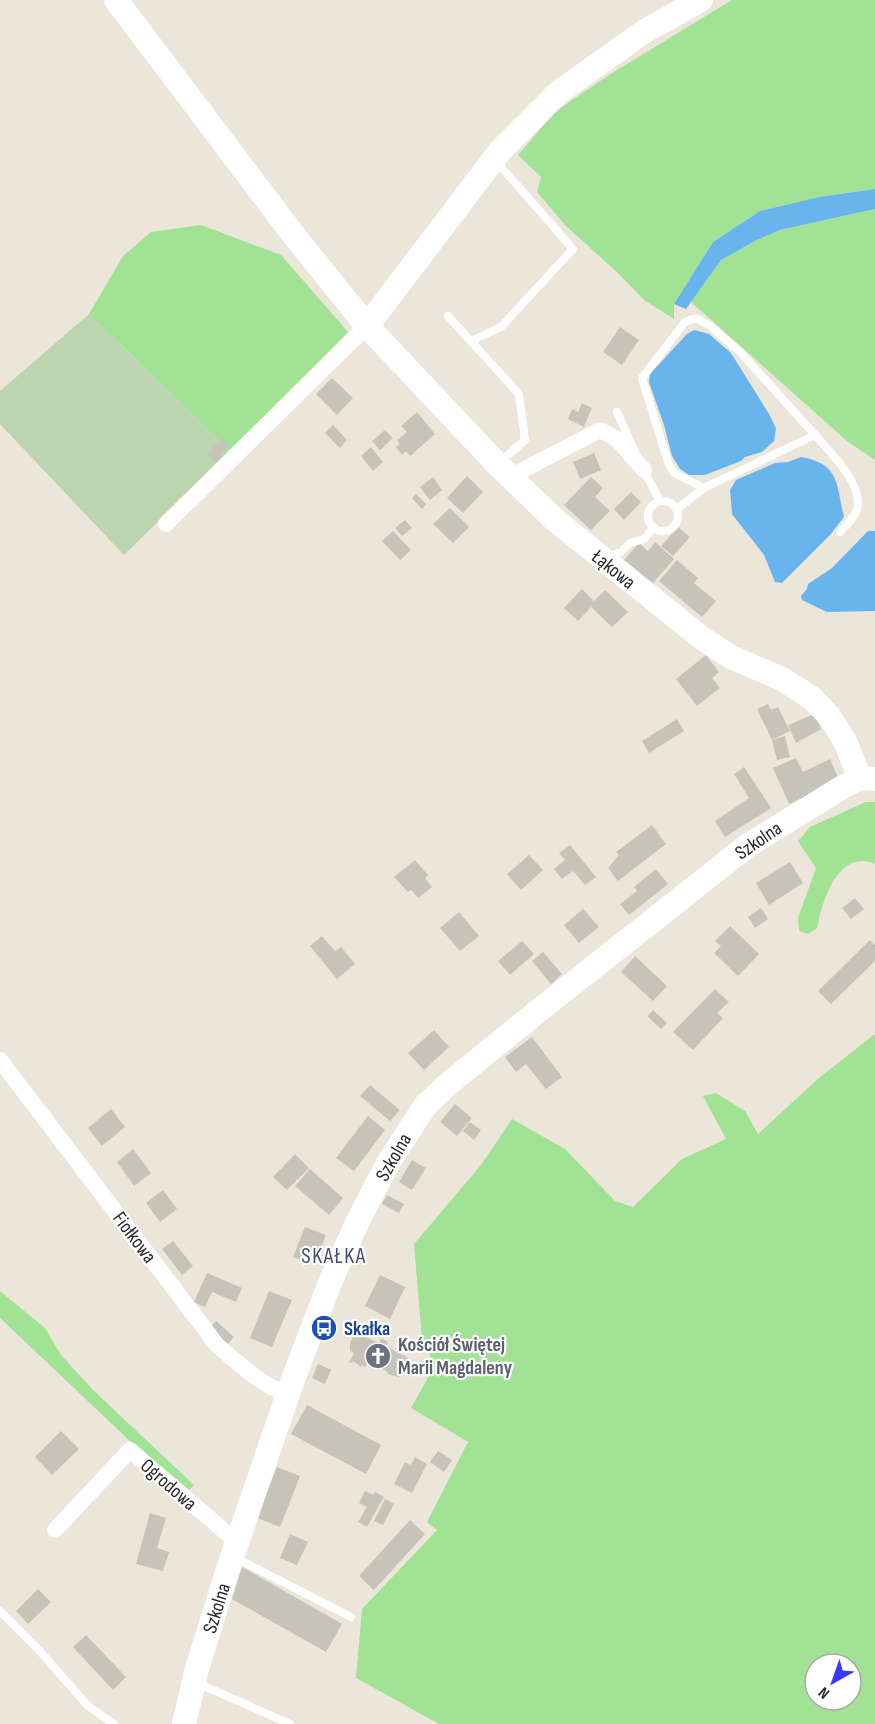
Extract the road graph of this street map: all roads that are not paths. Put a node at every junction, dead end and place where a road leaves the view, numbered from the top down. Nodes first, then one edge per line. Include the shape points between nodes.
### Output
1 (116, 0) edge
2 (701, 0) edge
3 (494, 158) junction
4 (448, 316) dead end
5 (367, 326) junction
6 (471, 341) junction
7 (617, 412) dead end
8 (815, 435) junction
9 (644, 470) junction
10 (506, 472) junction
11 (704, 488) junction
12 (660, 501) junction
13 (677, 509) junction
14 (166, 524) dead end
15 (654, 527) junction
16 (840, 532) dead end
17 (606, 562) junction
18 (868, 778) edge
19 (0, 1060) edge
20 (288, 1395) junction
21 (55, 1530) dead end
22 (235, 1549) junction
23 (0, 1611) edge
24 (351, 1617) dead end
25 (194, 1682) junction
26 (114, 1724) edge
27 (184, 1724) edge
28 (290, 1724) edge

1 - 5 street, Łąkowa
2 - 3 street via 645,31 559,92
3 - 5 street
3 - 6 lane via 573,249 501,327
4 - 6 lane
5 - 10 street, Łąkowa
5 - 14 street
6 - 10 lane via 519,394 525,440
7 - 9 lane
8 - 11 lane
8 - 11 lane via 710,324 696,318 685,322 642,378 674,473
8 - 16 lane via 855,485 858,506
9 - 10 street via 617,439 600,429 523,470
9 - 12 lane
10 - 17 street, Łąkowa
11 - 13 lane
12 - 13 lane
12 - 15 lane via 648,513
13 - 15 lane via 674,527 662,531
15 - 17 lane via 644,539 630,543
17 - 18 street, Łąkowa via 719,650 782,679 812,698 830,717
18 - 20 street, Szkolna via 816,802 747,846 555,997 425,1106 388,1163 358,1221 331,1280
19 - 20 street, Fiołkowa via 217,1345 246,1371
20 - 22 street, Szkolna
21 - 22 street, Ogrodowa via 130,1450
22 - 24 lane
22 - 25 street, Szkolna
23 - 26 lane via 88,1706
25 - 27 street, Szkolna
25 - 28 lane

